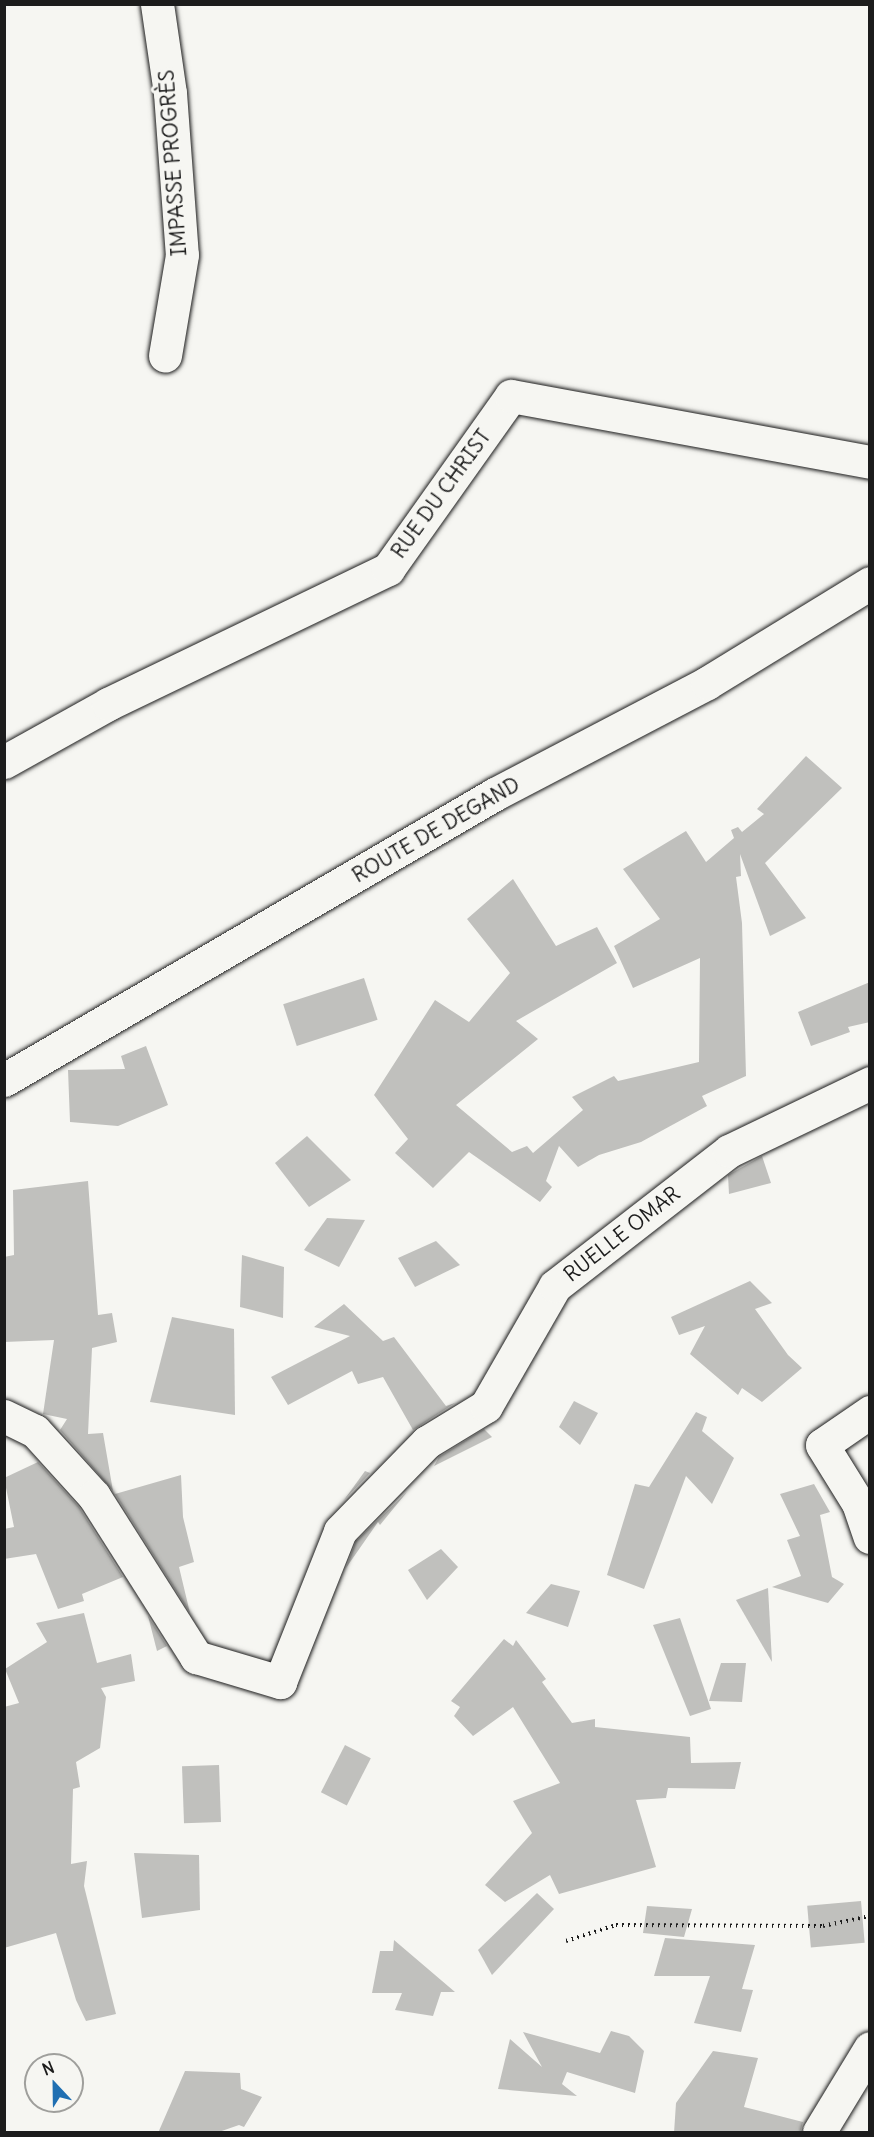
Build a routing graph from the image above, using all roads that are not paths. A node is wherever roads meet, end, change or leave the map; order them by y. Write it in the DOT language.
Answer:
graph roads {
  1 [pos="157,4"];
  2 [pos="165,357"];
  3 [pos="870,462"];
  4 [pos="870,583"];
  5 [pos="4,762"];
  6 [pos="4,1080"];
  7 [pos="870,1083"];
  8 [pos="870,1412"];
  9 [pos="4,1416"];
  10 [pos="870,1537"];
  11 [pos="870,2048"];
  12 [pos="819,2133"];
  1 -- 2 [label="street, IMPASSE PROGRÈS"];
  3 -- 5 [label="street, RUE DU CHRIST"];
  4 -- 6 [label="street, ROUTE DE DEGAND"];
  7 -- 9 [label="street, RUELLE OMAR"];
  8 -- 10 [label="street"];
  11 -- 12 [label="street"];
}
